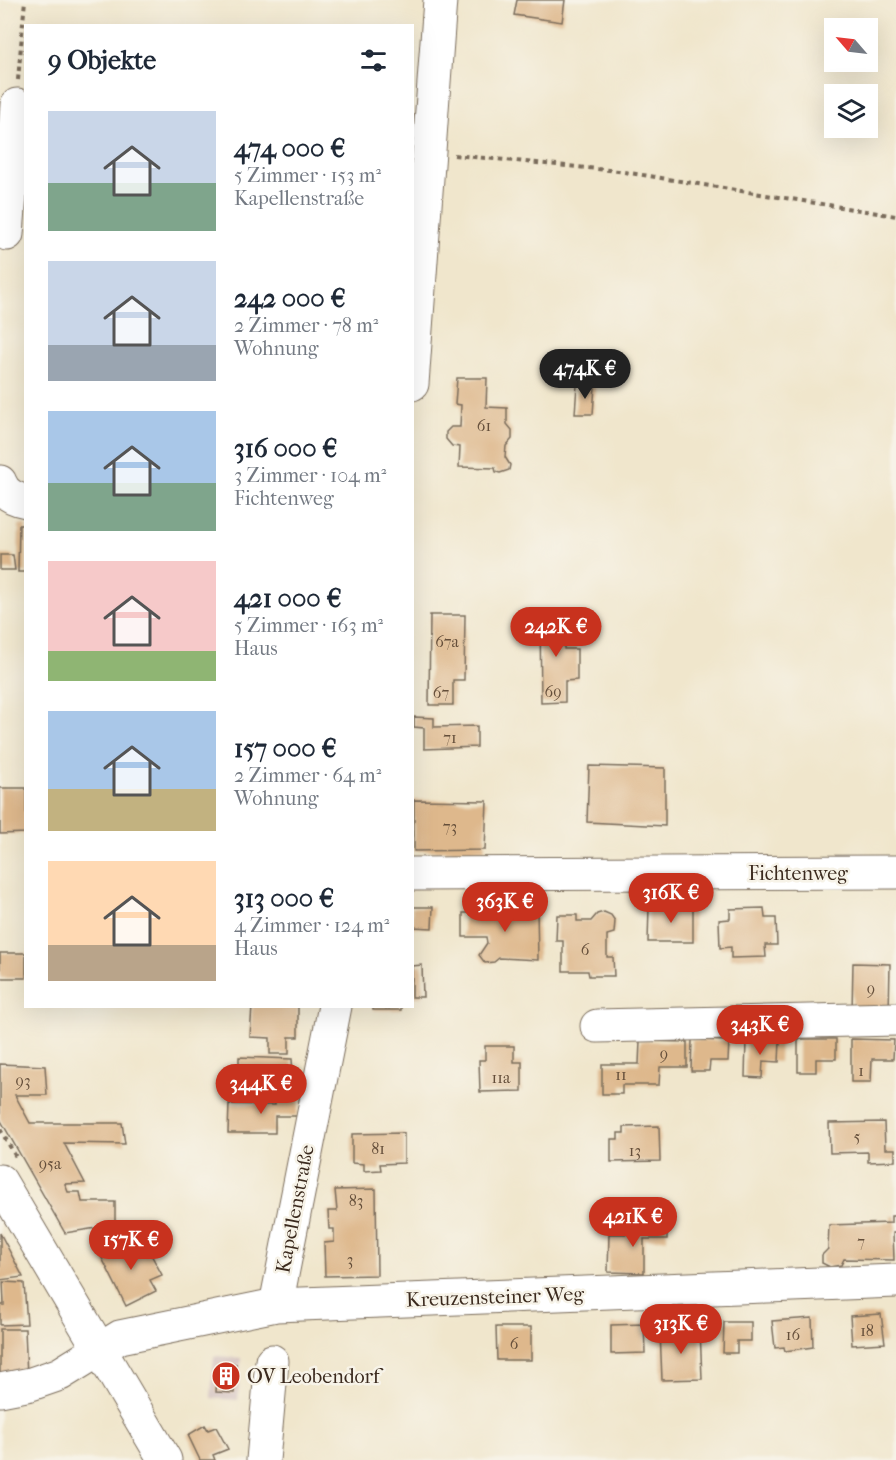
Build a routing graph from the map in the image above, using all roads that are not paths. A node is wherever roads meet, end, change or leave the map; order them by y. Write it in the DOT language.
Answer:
graph roads {
  1 [pos="440,0"];
  2 [pos="14,105"];
  3 [pos="423,109"];
  4 [pos="7,234"];
  5 [pos="414,357"];
  6 [pos="0,482"];
  7 [pos="24,500"];
  8 [pos="896,872"];
  9 [pos="414,874"];
  10 [pos="335,1008"];
  11 [pos="896,1019"];
  12 [pos="597,1026"];
  13 [pos="0,1180"];
  14 [pos="896,1281"];
  15 [pos="276,1305"];
  16 [pos="101,1349"];
  17 [pos="272,1361"];
  18 [pos="0,1390"];
  19 [pos="165,1460"];
  20 [pos="263,1460"];
  1 -- 3 [label="street"];
  2 -- 4 [label="street"];
  3 -- 5 [label="street"];
  6 -- 7 [label="street"];
  8 -- 9 [label="street, Fichtenweg"];
  10 -- 15 [label="street, Kapellenstraße"];
  11 -- 12 [label="street"];
  13 -- 16 [label="street"];
  14 -- 15 [label="street, Kreuzensteiner Weg"];
  15 -- 16 [label="street, Kreuzensteiner Weg"];
  16 -- 18 [label="street, Kreuzensteiner Weg"];
  16 -- 19 [label="street"];
  17 -- 20 [label="street"];
}
